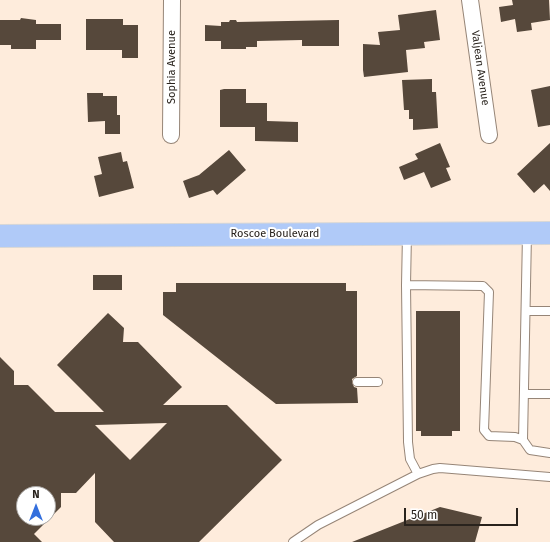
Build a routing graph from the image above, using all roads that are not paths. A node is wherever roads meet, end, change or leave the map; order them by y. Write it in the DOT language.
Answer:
graph roads {
  1 [pos="172,0"];
  2 [pos="470,0"];
  3 [pos="171,135"];
  4 [pos="489,135"];
  5 [pos="527,233"];
  6 [pos="550,233"];
  7 [pos="407,234"];
  8 [pos="0,236"];
  9 [pos="406,285"];
  10 [pos="526,311"];
  11 [pos="550,311"];
  12 [pos="357,382"];
  13 [pos="378,382"];
  14 [pos="524,394"];
  15 [pos="550,394"];
  16 [pos="523,440"];
  17 [pos="550,453"];
  18 [pos="418,474"];
  19 [pos="550,477"];
  20 [pos="293,542"];
  1 -- 3 [label="street, Sophia Avenue"];
  2 -- 4 [label="street, Valjean Avenue"];
  5 -- 6 [label="main road, Roscoe Boulevard"];
  5 -- 7 [label="main road, Roscoe Boulevard"];
  5 -- 10 [label="lane"];
  7 -- 8 [label="main road, Roscoe Boulevard"];
  7 -- 9 [label="lane"];
  9 -- 16 [label="lane"];
  9 -- 18 [label="lane"];
  10 -- 11 [label="lane"];
  10 -- 14 [label="lane"];
  12 -- 13 [label="lane"];
  14 -- 15 [label="lane"];
  14 -- 16 [label="lane"];
  16 -- 17 [label="lane"];
  18 -- 19 [label="lane"];
  18 -- 20 [label="lane"];
}
